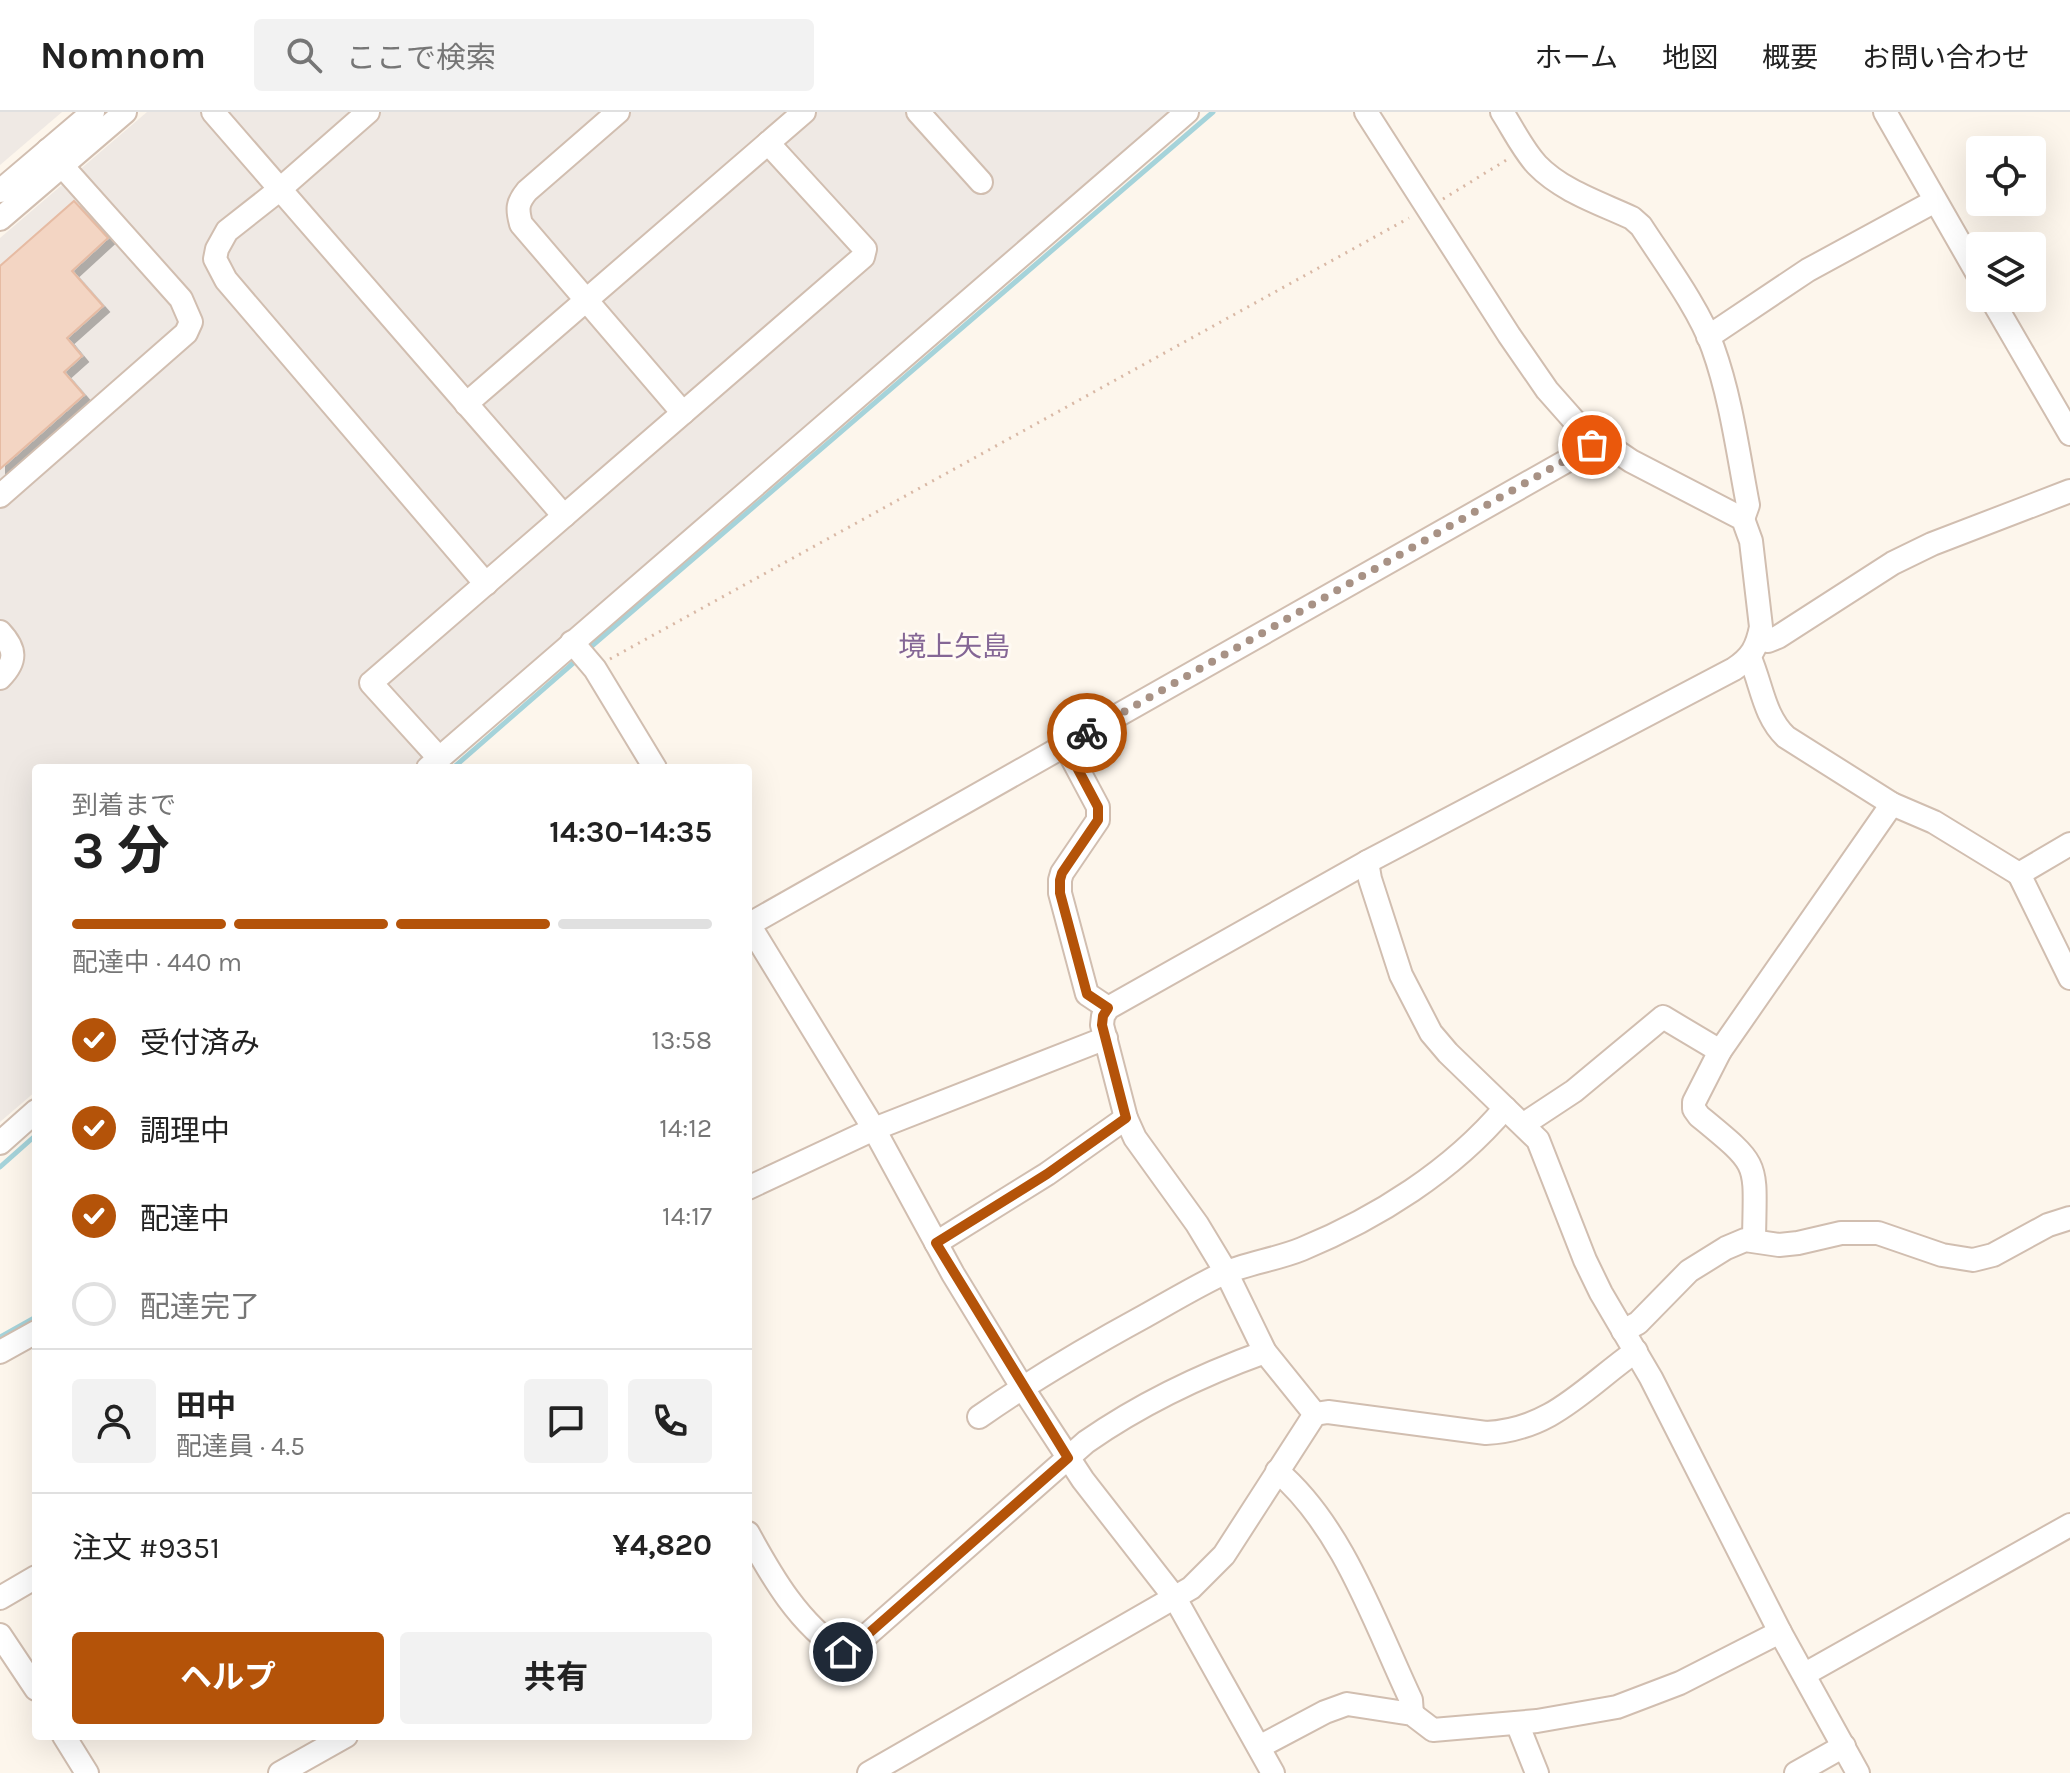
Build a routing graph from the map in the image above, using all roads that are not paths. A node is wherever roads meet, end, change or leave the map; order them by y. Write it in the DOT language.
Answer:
graph roads {
  1 [pos="93,112"];
  2 [pos="125,112"];
  3 [pos="213,112"];
  4 [pos="368,112"];
  5 [pos="618,112"];
  6 [pos="804,112"];
  7 [pos="918,112"];
  8 [pos="1187,112"];
  9 [pos="1366,112"];
  10 [pos="1885,112"];
  11 [pos="1507,114"];
  12 [pos="768,143"];
  13 [pos="56,158"];
  14 [pos="981,182"];
  15 [pos="279,190"];
  16 [pos="0,191"];
  17 [pos="1935,201"];
  18 [pos="0,219"];
  19 [pos="1966,254"];
  20 [pos="587,299"];
  21 [pos="1999,312"];
  22 [pos="1708,337"];
  23 [pos="466,404"];
  24 [pos="683,413"];
  25 [pos="2070,434"];
  26 [pos="1596,439"];
  27 [pos="2070,491"];
  28 [pos="0,496"];
  29 [pos="564,516"];
  30 [pos="1743,519"];
  31 [pos="486,584"];
  32 [pos="0,632"];
  33 [pos="572,642"];
  34 [pos="1754,649"];
  35 [pos="0,678"];
  36 [pos="1065,745"];
  37 [pos="434,763"];
  38 [pos="653,764"];
  39 [pos="1892,804"];
  40 [pos="2070,844"];
  41 [pos="1367,862"];
  42 [pos="2019,874"];
  43 [pos="752,922"];
  44 [pos="752,931"];
  45 [pos="2070,978"];
  46 [pos="1108,1008"];
  47 [pos="1106,1038"];
  48 [pos="1720,1051"];
  49 [pos="1505,1108"];
  50 [pos="32,1115"];
  51 [pos="1126,1118"];
  52 [pos="1524,1124"];
  53 [pos="874,1129"];
  54 [pos="0,1143"];
  55 [pos="752,1186"];
  56 [pos="2070,1218"];
  57 [pos="1754,1240"];
  58 [pos="936,1243"];
  59 [pos="1226,1272"];
  60 [pos="1623,1331"];
  61 [pos="32,1334"];
  62 [pos="1636,1351"];
  63 [pos="0,1352"];
  64 [pos="1265,1352"];
  65 [pos="1022,1387"];
  66 [pos="1315,1414"];
  67 [pos="979,1417"];
  68 [pos="1068,1458"];
  69 [pos="1277,1471"];
  70 [pos="2070,1525"];
  71 [pos="752,1540"];
  72 [pos="32,1579"];
  73 [pos="0,1598"];
  74 [pos="1175,1598"];
  75 [pos="1780,1632"];
  76 [pos="0,1635"];
  77 [pos="1805,1674"];
  78 [pos="32,1683"];
  79 [pos="1412,1714"];
  80 [pos="1517,1723"];
  81 [pos="66,1740"];
  82 [pos="339,1740"];
  83 [pos="1844,1746"];
  84 [pos="1259,1747"];
  85 [pos="87,1773"];
  86 [pos="280,1773"];
  87 [pos="869,1773"];
  88 [pos="1273,1773"];
  89 [pos="1537,1773"];
  90 [pos="1796,1773"];
  91 [pos="1858,1773"];
  1 -- 13 [label="street"];
  2 -- 13 [label="street"];
  3 -- 15 [label="street"];
  4 -- 15 [label="street"];
  5 -- 20 [label="street"];
  6 -- 12 [label="street"];
  7 -- 14 [label="street"];
  8 -- 33 [label="street"];
  9 -- 26 [label="street"];
  10 -- 17 [label="street"];
  11 -- 22 [label="street"];
  12 -- 20 [label="street"];
  12 -- 24 [label="street"];
  13 -- 16 [label="street"];
  13 -- 18 [label="street"];
  13 -- 28 [label="street"];
  15 -- 23 [label="street"];
  15 -- 31 [label="street"];
  17 -- 19 [label="street"];
  17 -- 22 [label="street"];
  20 -- 23 [label="street"];
  20 -- 24 [label="street"];
  21 -- 25 [label="street"];
  22 -- 30 [label="street"];
  23 -- 29 [label="street"];
  24 -- 29 [label="street"];
  26 -- 30 [label="street"];
  26 -- 36 [label="street"];
  27 -- 34 [label="street"];
  29 -- 31 [label="street"];
  30 -- 34 [label="street"];
  31 -- 37 [label="street"];
  32 -- 35 [label="street"];
  33 -- 37 [label="street"];
  33 -- 38 [label="street"];
  34 -- 39 [label="street"];
  34 -- 41 [label="street"];
  36 -- 43 [label="street"];
  36 -- 46 [label="street"];
  39 -- 42 [label="street"];
  39 -- 48 [label="street"];
  40 -- 42 [label="street"];
  41 -- 46 [label="street"];
  41 -- 49 [label="street"];
  42 -- 45 [label="street"];
  44 -- 53 [label="street"];
  46 -- 47 [label="street"];
  47 -- 51 [label="street"];
  47 -- 53 [label="street"];
  48 -- 52 [label="street"];
  48 -- 57 [label="street"];
  49 -- 52 [label="street"];
  49 -- 59 [label="street"];
  50 -- 54 [label="street"];
  51 -- 58 [label="street"];
  51 -- 59 [label="street"];
  52 -- 60 [label="street"];
  53 -- 55 [label="street"];
  53 -- 58 [label="street"];
  56 -- 57 [label="street"];
  57 -- 60 [label="street"];
  58 -- 65 [label="street"];
  59 -- 64 [label="street"];
  59 -- 65 [label="street"];
  60 -- 62 [label="street"];
  61 -- 63 [label="street"];
  62 -- 66 [label="street"];
  62 -- 75 [label="street"];
  64 -- 66 [label="street"];
  64 -- 68 [label="street"];
  65 -- 67 [label="street"];
  65 -- 68 [label="street"];
  66 -- 69 [label="street"];
  68 -- 71 [label="street"];
  68 -- 74 [label="street"];
  69 -- 74 [label="street"];
  69 -- 79 [label="street"];
  70 -- 77 [label="street"];
  72 -- 73 [label="street"];
  74 -- 84 [label="street"];
  74 -- 87 [label="street"];
  75 -- 77 [label="street"];
  75 -- 80 [label="street"];
  76 -- 78 [label="street"];
  77 -- 83 [label="street"];
  79 -- 80 [label="street"];
  79 -- 84 [label="street"];
  80 -- 89 [label="street"];
  81 -- 85 [label="street"];
  82 -- 86 [label="street"];
  83 -- 90 [label="street"];
  83 -- 91 [label="street"];
  84 -- 88 [label="street"];
}
